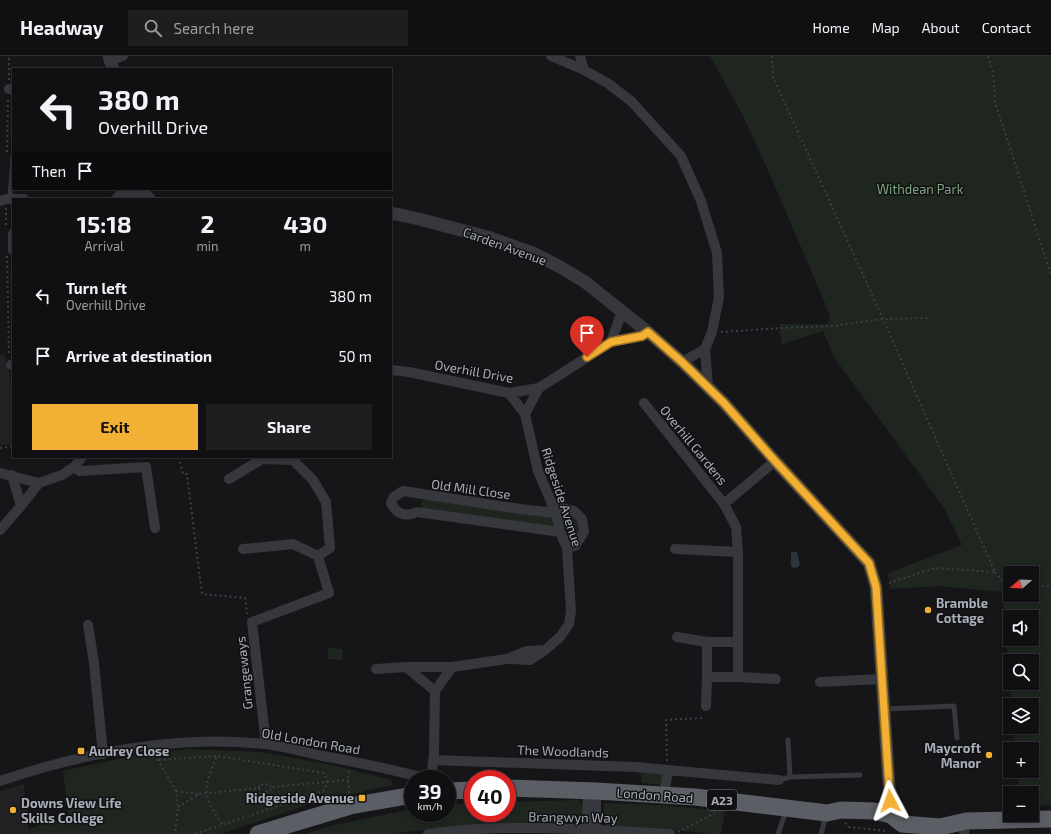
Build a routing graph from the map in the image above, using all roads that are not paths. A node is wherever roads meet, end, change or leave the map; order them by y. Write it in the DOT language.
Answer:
graph roads {
  1 [pos="123,56"];
  2 [pos="551,56"];
  3 [pos="580,56"];
  4 [pos="111,62"];
  5 [pos="584,70"];
  6 [pos="12,170"];
  7 [pos="129,193"];
  8 [pos="146,198"];
  9 [pos="10,199"];
  10 [pos="392,213"];
  11 [pos="10,232"];
  12 [pos="10,251"];
  13 [pos="623,312"];
  14 [pos="648,332"];
  15 [pos="611,342"];
  16 [pos="705,349"];
  17 [pos="682,362"];
  18 [pos="392,370"];
  19 [pos="708,387"];
  20 [pos="539,388"];
  21 [pos="509,392"];
  22 [pos="644,403"];
  23 [pos="525,414"];
  24 [pos="81,458"];
  25 [pos="775,461"];
  26 [pos="74,467"];
  27 [pos="0,473"];
  28 [pos="12,475"];
  29 [pos="229,479"];
  30 [pos="39,483"];
  31 [pos="418,494"];
  32 [pos="724,504"];
  33 [pos="21,506"];
  34 [pos="520,509"];
  35 [pos="554,509"];
  36 [pos="418,512"];
  37 [pos="518,526"];
  38 [pos="155,528"];
  39 [pos="0,530"];
  40 [pos="560,532"];
  41 [pos="567,548"];
  42 [pos="243,549"];
  43 [pos="675,549"];
  44 [pos="738,552"];
  45 [pos="318,556"];
  46 [pos="88,625"];
  47 [pos="677,637"];
  48 [pos="707,642"];
  49 [pos="738,642"];
  50 [pos="406,667"];
  51 [pos="452,667"];
  52 [pos="376,668"];
  53 [pos="707,677"];
  54 [pos="738,677"];
  55 [pos="776,679"];
  56 [pos="882,679"];
  57 [pos="820,682"];
  58 [pos="435,691"];
  59 [pos="706,706"];
  60 [pos="884,709"];
  61 [pos="957,738"];
  62 [pos="788,740"];
  63 [pos="266,744"];
  64 [pos="103,754"];
  65 [pos="433,760"];
  66 [pos="432,770"];
  67 [pos="668,770"];
  68 [pos="404,772"];
  69 [pos="860,775"];
  70 [pos="790,777"];
  71 [pos="779,780"];
  72 [pos="0,781"];
  73 [pos="516,788"];
  74 [pos="592,791"];
  75 [pos="664,795"];
  76 [pos="404,797"];
  77 [pos="787,809"];
  78 [pos="827,813"];
  79 [pos="891,815"];
  80 [pos="1051,819"];
  81 [pos="965,827"];
  82 [pos="951,830"];
  83 [pos="591,832"];
  84 [pos="258,834"];
  85 [pos="428,834"];
  86 [pos="670,834"];
  87 [pos="778,834"];
  88 [pos="821,834"];
  1 -- 4 [label="street"];
  2 -- 5 [label="street"];
  3 -- 5 [label="street"];
  5 -- 16 [label="street"];
  6 -- 9 [label="lane"];
  7 -- 8 [label="street"];
  10 -- 13 [label="street, Carden Avenue"];
  11 -- 12 [label="street"];
  13 -- 14 [label="street, Carden Avenue"];
  13 -- 15 [label="street"];
  14 -- 15 [label="street, Overhill Drive"];
  14 -- 17 [label="street, Carden Avenue"];
  15 -- 20 [label="street, Overhill Drive"];
  16 -- 17 [label="street"];
  16 -- 19 [label="street"];
  17 -- 19 [label="street, Carden Avenue"];
  18 -- 21 [label="street, Overhill Drive"];
  19 -- 25 [label="street, Carden Avenue"];
  20 -- 21 [label="street, Overhill Drive"];
  20 -- 23 [label="street"];
  21 -- 23 [label="street, Ridgeside Avenue"];
  22 -- 32 [label="street, Overhill Gardens"];
  23 -- 35 [label="street, Ridgeside Avenue"];
  24 -- 26 [label="street"];
  25 -- 32 [label="street, Overhill Gardens"];
  25 -- 56 [label="street, Carden Avenue"];
  26 -- 30 [label="street"];
  26 -- 38 [label="street"];
  27 -- 28 [label="street"];
  28 -- 30 [label="street"];
  28 -- 33 [label="street"];
  29 -- 45 [label="street"];
  30 -- 33 [label="street"];
  31 -- 34 [label="street, Old Mill Close"];
  31 -- 36 [label="street, Old Mill Close"];
  31 -- 36 [label="street, Old Mill Close"];
  32 -- 44 [label="street, Overhill Gardens"];
  33 -- 39 [label="street"];
  34 -- 35 [label="street, Old Mill Close"];
  34 -- 37 [label="street, Old Mill Close"];
  35 -- 40 [label="street, Ridgeside Avenue"];
  35 -- 41 [label="street, Old Mill Close"];
  36 -- 37 [label="street, Old Mill Close"];
  37 -- 40 [label="street, Old Mill Close"];
  40 -- 41 [label="street, Ridgeside Avenue"];
  41 -- 51 [label="street, Ridgeside Avenue"];
  42 -- 45 [label="street"];
  43 -- 44 [label="street"];
  44 -- 49 [label="street, Overhill Gardens"];
  45 -- 63 [label="street, Grangeways"];
  46 -- 64 [label="street"];
  47 -- 48 [label="street"];
  48 -- 49 [label="street"];
  48 -- 53 [label="street"];
  49 -- 54 [label="street, Overhill Gardens"];
  50 -- 51 [label="street, Ridgeside Avenue"];
  50 -- 52 [label="street, Ridgeside Avenue"];
  50 -- 58 [label="street"];
  51 -- 58 [label="street"];
  53 -- 54 [label="street"];
  53 -- 59 [label="street"];
  54 -- 55 [label="street"];
  56 -- 57 [label="street"];
  56 -- 60 [label="street, Carden Avenue"];
  58 -- 65 [label="street"];
  60 -- 61 [label="lane"];
  60 -- 79 [label="street, Carden Avenue"];
  62 -- 70 [label="lane"];
  63 -- 64 [label="street, Old London Road"];
  63 -- 68 [label="street, Old London Road"];
  64 -- 72 [label="street, Old London Road"];
  65 -- 66 [label="street"];
  65 -- 67 [label="street, The Woodlands"];
  67 -- 71 [label="street, The Woodlands"];
  67 -- 75 [label="street"];
  69 -- 70 [label="lane"];
  70 -- 71 [label="lane"];
  73 -- 74 [label="highway, London Road / A23"];
  74 -- 75 [label="highway, London Road / A23"];
  74 -- 83 [label="street"];
  75 -- 77 [label="highway, London Road / A23"];
  76 -- 84 [label="highway"];
  77 -- 78 [label="highway, London Road / A23"];
  77 -- 87 [label="lane"];
  78 -- 79 [label="highway, London Road / A23"];
  78 -- 88 [label="lane"];
  79 -- 81 [label="highway, London Road / A23"];
  79 -- 82 [label="highway, London Road / A23"];
  80 -- 81 [label="highway, London Road / A23"];
  81 -- 82 [label="highway, London Road / A23"];
  83 -- 85 [label="street, Brangwyn Way"];
  83 -- 86 [label="street, Brangwyn Way"];
}
